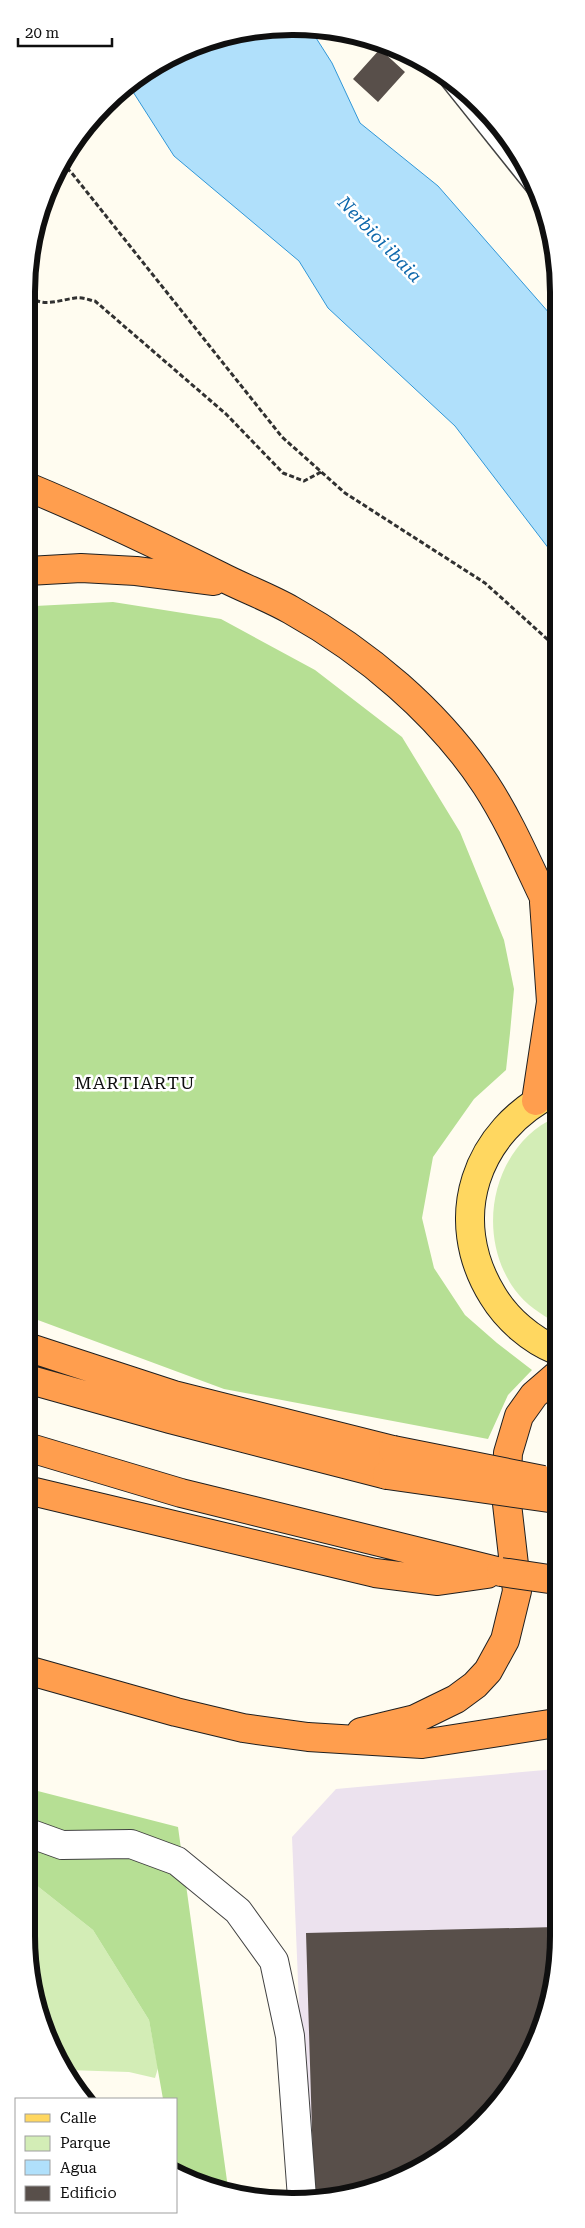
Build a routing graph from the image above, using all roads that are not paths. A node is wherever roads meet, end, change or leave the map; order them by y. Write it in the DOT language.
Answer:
graph roads {
  1 [pos="466,102"];
  2 [pos="517,166"];
  3 [pos="35,490"];
  4 [pos="35,571"];
  5 [pos="235,584"];
  6 [pos="544,898"];
  7 [pos="550,910"];
  8 [pos="546,1096"];
  9 [pos="550,1347"];
  10 [pos="35,1350"];
  11 [pos="35,1381"];
  12 [pos="550,1381"];
  13 [pos="35,1449"];
  14 [pos="390,1462"];
  15 [pos="550,1482"];
  16 [pos="35,1492"];
  17 [pos="550,1498"];
  18 [pos="501,1572"];
  19 [pos="550,1579"];
  20 [pos="35,1672"];
  21 [pos="550,1724"];
  22 [pos="338,1738"];
  23 [pos="35,1835"];
  24 [pos="302,2192"];
  1 -- 2 [label="lane"];
  3 -- 5 [label="highway"];
  4 -- 5 [label="highway"];
  5 -- 6 [label="highway"];
  6 -- 7 [label="highway"];
  6 -- 8 [label="highway"];
  8 -- 9 [label="main road"];
  10 -- 14 [label="highway"];
  11 -- 14 [label="highway"];
  12 -- 22 [label="highway"];
  13 -- 18 [label="highway"];
  14 -- 15 [label="highway, bridge"];
  14 -- 17 [label="highway, bridge"];
  16 -- 18 [label="highway"];
  18 -- 19 [label="highway, bridge"];
  20 -- 22 [label="highway"];
  21 -- 22 [label="highway"];
  23 -- 24 [label="street"];
}
